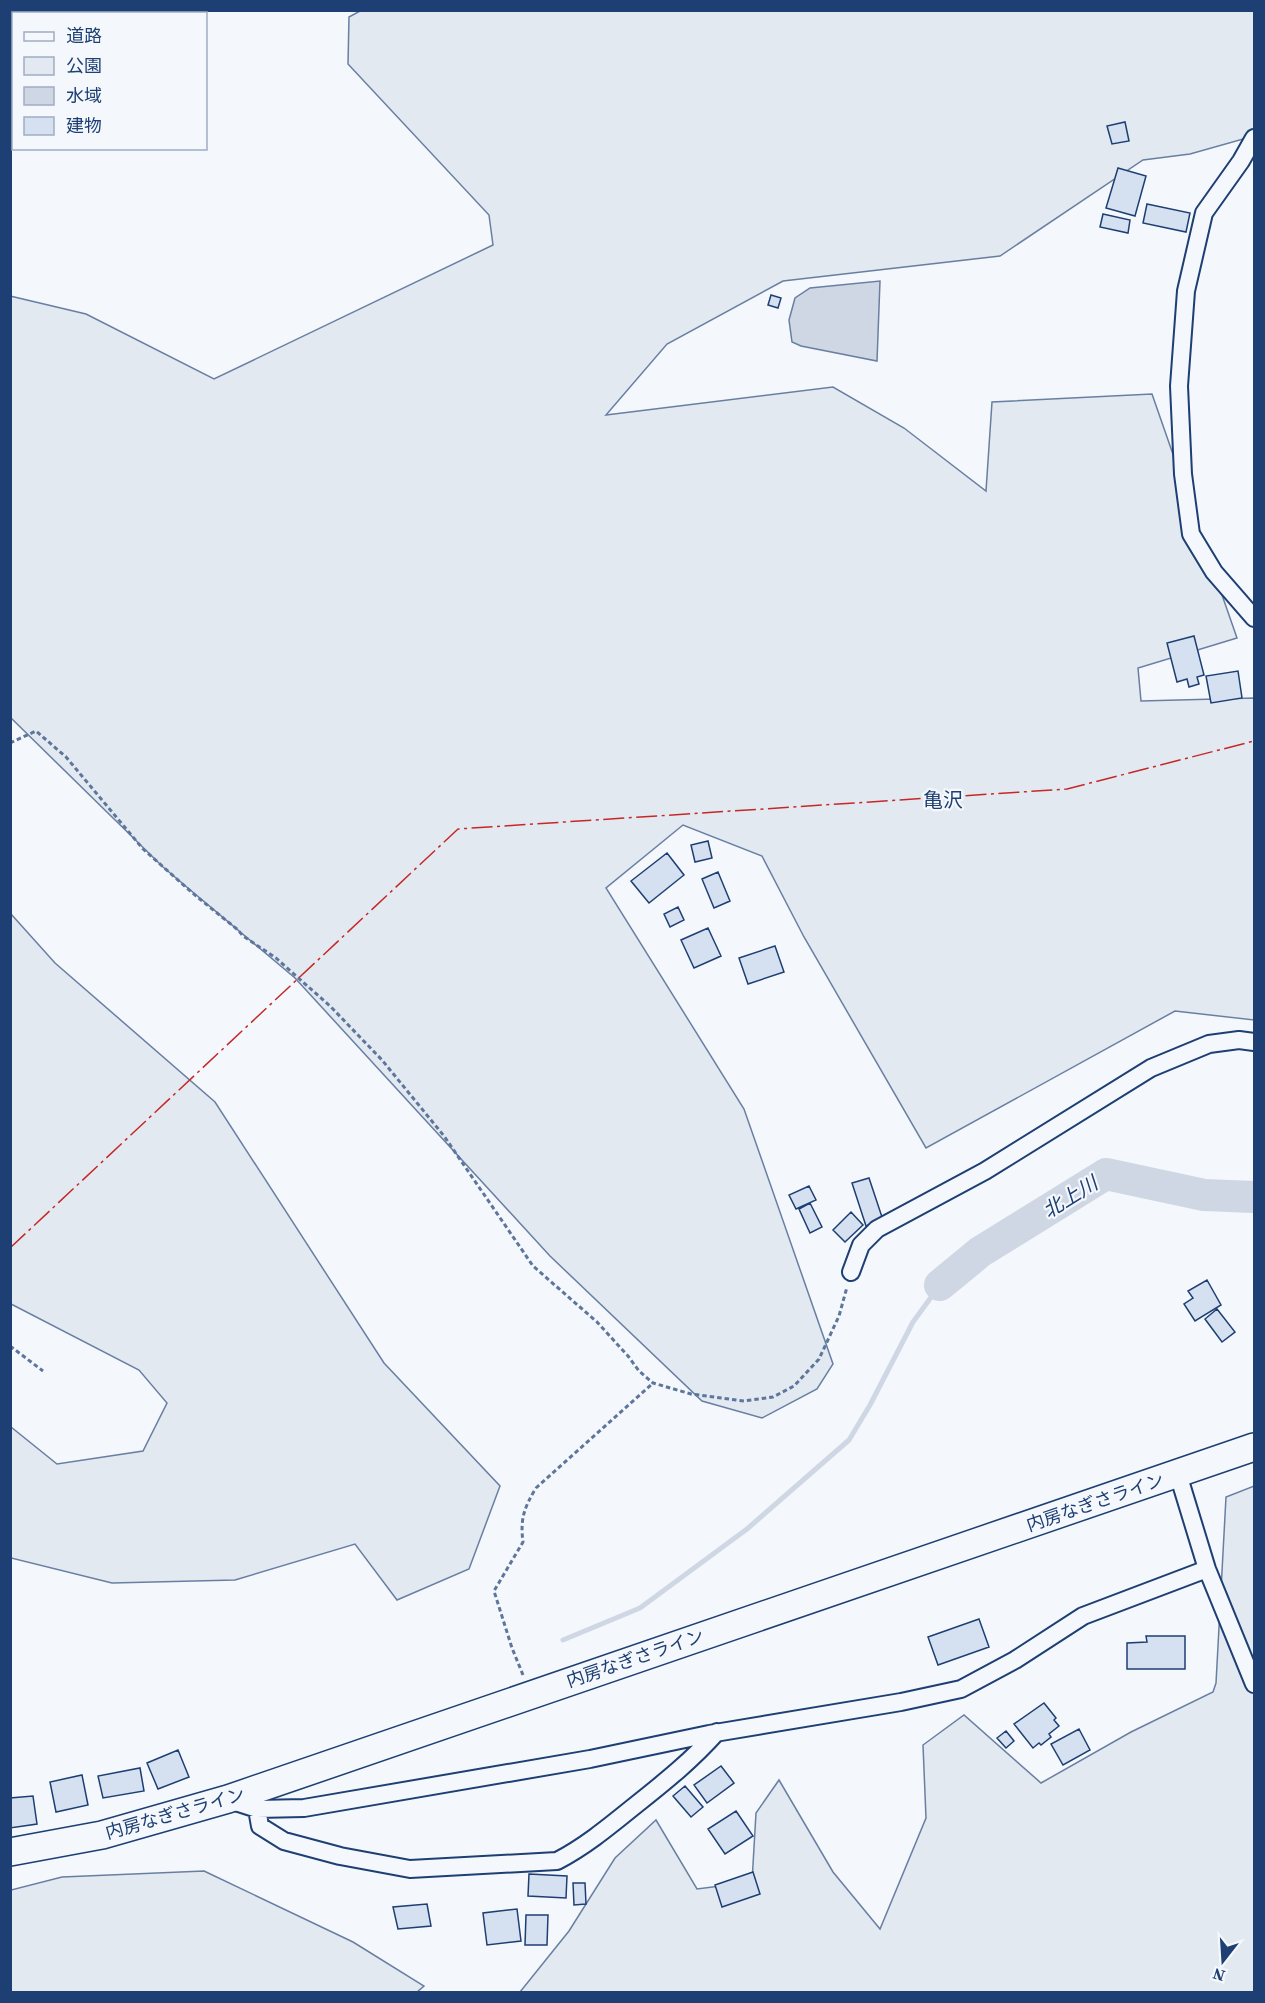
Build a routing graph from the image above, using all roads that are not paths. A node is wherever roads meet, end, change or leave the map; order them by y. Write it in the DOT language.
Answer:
graph roads {
  1 [pos="1254,138"];
  2 [pos="1254,618"];
  3 [pos="1254,1041"];
  4 [pos="851,1272"];
  5 [pos="1254,1447"];
  6 [pos="1178,1474"];
  7 [pos="1207,1569"];
  8 [pos="1254,1684"];
  9 [pos="717,1732"];
  10 [pos="228,1799"];
  11 [pos="257,1809"];
  12 [pos="10,1852"];
  1 -- 2 [label="street"];
  3 -- 4 [label="street"];
  5 -- 6 [label="highway, 内房なぎさライン"];
  6 -- 7 [label="street"];
  6 -- 10 [label="highway, 内房なぎさライン"];
  7 -- 8 [label="street"];
  7 -- 9 [label="street"];
  9 -- 11 [label="street"];
  9 -- 11 [label="street"];
  10 -- 11 [label="street"];
  10 -- 12 [label="highway, 内房なぎさライン"];
}
